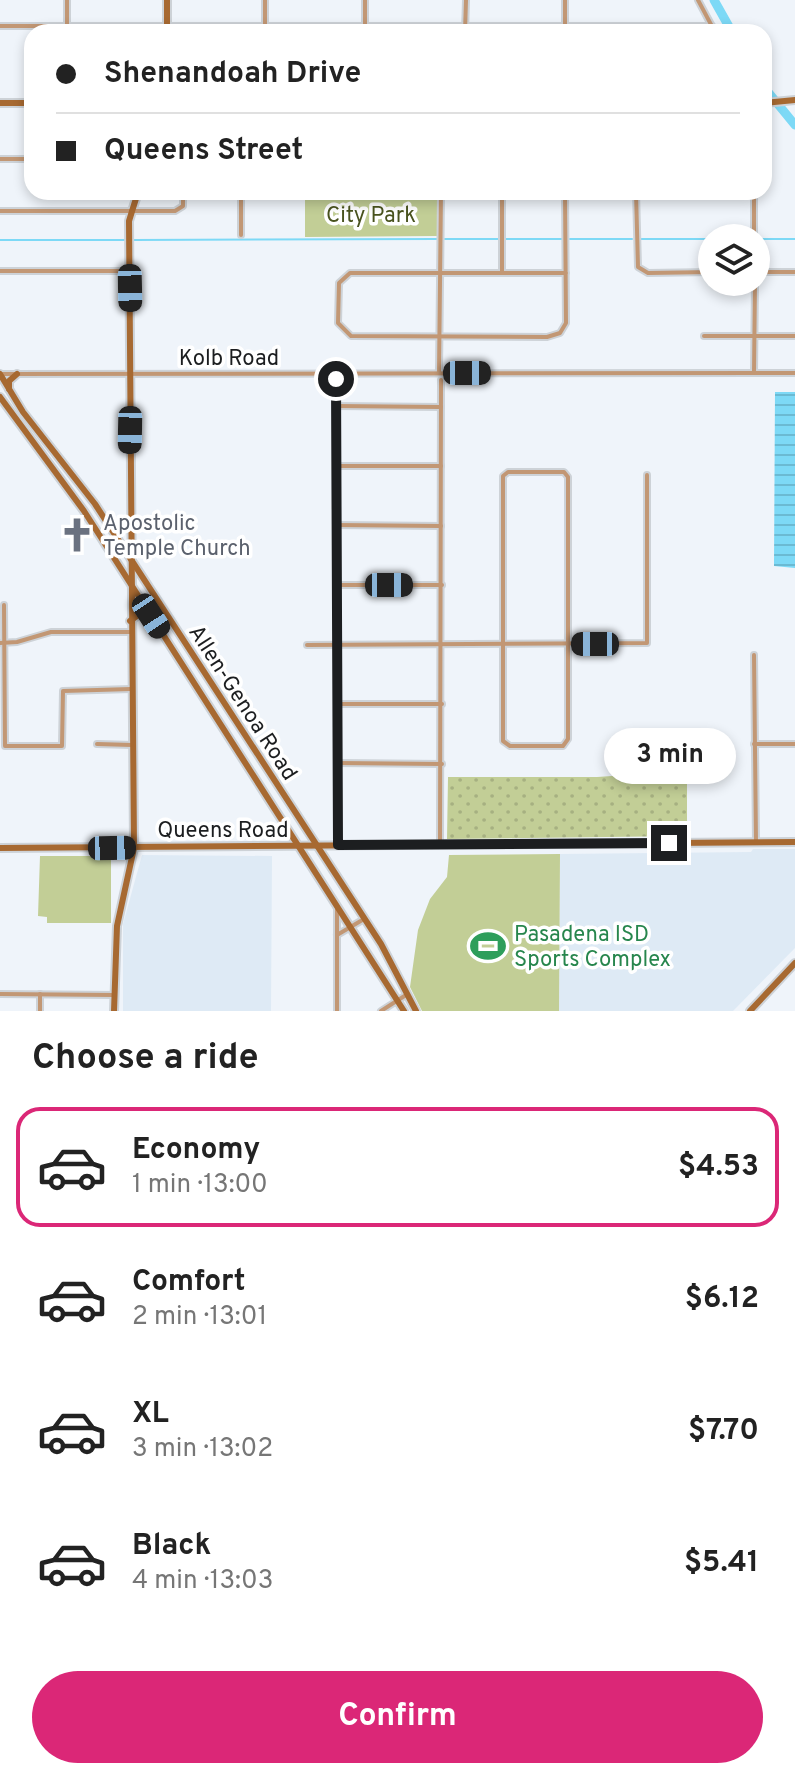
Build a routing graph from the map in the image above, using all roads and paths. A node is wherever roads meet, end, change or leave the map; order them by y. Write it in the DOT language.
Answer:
graph roads {
  1 [pos="67,0"];
  2 [pos="167,0"];
  3 [pos="265,0"];
  4 [pos="365,0"];
  5 [pos="466,0"];
  6 [pos="565,0"];
  7 [pos="698,0"];
  8 [pos="67,24"];
  9 [pos="167,24"];
  10 [pos="265,24"];
  11 [pos="365,24"];
  12 [pos="465,24"];
  13 [pos="565,24"];
  14 [pos="711,24"];
  15 [pos="0,26"];
  16 [pos="24,27"];
  17 [pos="0,103"];
  18 [pos="24,103"];
  19 [pos="0,159"];
  20 [pos="24,159"];
  21 [pos="135,200"];
  22 [pos="182,200"];
  23 [pos="241,200"];
  24 [pos="441,200"];
  25 [pos="502,200"];
  26 [pos="565,200"];
  27 [pos="636,200"];
  28 [pos="754,200"];
  29 [pos="0,211"];
  30 [pos="130,212"];
  31 [pos="754,224"];
  32 [pos="241,235"];
  33 [pos="0,271"];
  34 [pos="130,271"];
  35 [pos="440,272"];
  36 [pos="502,272"];
  37 [pos="698,272"];
  38 [pos="770,272"];
  39 [pos="795,272"];
  40 [pos="566,273"];
  41 [pos="755,296"];
  42 [pos="439,336"];
  43 [pos="704,336"];
  44 [pos="755,336"];
  45 [pos="795,336"];
  46 [pos="439,373"];
  47 [pos="754,373"];
  48 [pos="795,373"];
  49 [pos="17,374"];
  50 [pos="131,374"];
  51 [pos="1,376"];
  52 [pos="336,379"];
  53 [pos="441,380"];
  54 [pos="9,389"];
  55 [pos="0,397"];
  56 [pos="336,406"];
  57 [pos="441,407"];
  58 [pos="46,441"];
  59 [pos="37,449"];
  60 [pos="336,466"];
  61 [pos="441,466"];
  62 [pos="647,475"];
  63 [pos="95,504"];
  64 [pos="84,511"];
  65 [pos="336,525"];
  66 [pos="441,526"];
  67 [pos="130,528"];
  68 [pos="113,532"];
  69 [pos="105,544"];
  70 [pos="130,557"];
  71 [pos="337,585"];
  72 [pos="442,585"];
  73 [pos="131,586"];
  74 [pos="157,602"];
  75 [pos="4,605"];
  76 [pos="151,616"];
  77 [pos="130,621"];
  78 [pos="130,632"];
  79 [pos="2,643"];
  80 [pos="185,644"];
  81 [pos="443,644"];
  82 [pos="503,644"];
  83 [pos="569,644"];
  84 [pos="307,645"];
  85 [pos="337,645"];
  86 [pos="174,651"];
  87 [pos="754,655"];
  88 [pos="131,689"];
  89 [pos="337,704"];
  90 [pos="442,704"];
  91 [pos="97,744"];
  92 [pos="754,744"];
  93 [pos="795,744"];
  94 [pos="132,745"];
  95 [pos="254,752"];
  96 [pos="243,759"];
  97 [pos="337,763"];
  98 [pos="442,764"];
  99 [pos="756,842"];
  100 [pos="795,842"];
  101 [pos="440,844"];
  102 [pos="316,845"];
  103 [pos="338,845"];
  104 [pos="302,847"];
  105 [pos="0,848"];
  106 [pos="134,848"];
  107 [pos="337,901"];
  108 [pos="364,919"];
  109 [pos="352,926"];
  110 [pos="337,935"];
  111 [pos="795,963"];
  112 [pos="0,994"];
  113 [pos="40,994"];
  114 [pos="407,994"];
  115 [pos="114,995"];
  116 [pos="398,1001"];
  117 [pos="40,1011"];
  118 [pos="114,1011"];
  119 [pos="337,1011"];
  120 [pos="381,1011"];
  121 [pos="404,1011"];
  122 [pos="416,1011"];
  123 [pos="750,1011"];
  1 -- 8 [label="street"];
  2 -- 9 [label="main road"];
  3 -- 10 [label="street"];
  4 -- 11 [label="street"];
  5 -- 12 [label="street"];
  6 -- 13 [label="street"];
  7 -- 14 [label="street"];
  15 -- 16 [label="street"];
  17 -- 18 [label="main road"];
  19 -- 20 [label="street"];
  21 -- 30 [label="main road"];
  22 -- 30 [label="street"];
  23 -- 32 [label="street"];
  24 -- 35 [label="street"];
  25 -- 36 [label="street"];
  26 -- 40 [label="street"];
  27 -- 37 [label="street"];
  28 -- 31 [label="street"];
  29 -- 30 [label="street"];
  30 -- 34 [label="main road"];
  33 -- 34 [label="street"];
  34 -- 50 [label="main road"];
  35 -- 36 [label="street"];
  35 -- 42 [label="street"];
  35 -- 42 [label="street"];
  36 -- 40 [label="street"];
  38 -- 39 [label="street"];
  40 -- 42 [label="street"];
  41 -- 44 [label="street"];
  42 -- 46 [label="street"];
  43 -- 44 [label="street"];
  44 -- 45 [label="street"];
  44 -- 47 [label="street"];
  46 -- 47 [label="street, Kolb Road"];
  46 -- 50 [label="street, Kolb Road"];
  47 -- 48 [label="street, Kolb Road"];
  49 -- 50 [label="street, Kolb Road"];
  49 -- 51 [label="street, Kolb Road"];
  49 -- 54 [label="main road"];
  50 -- 67 [label="main road"];
  51 -- 54 [label="main road, Allen-Genoa Road"];
  52 -- 56 [label="street"];
  53 -- 57 [label="street"];
  54 -- 58 [label="main road, Allen-Genoa Road"];
  55 -- 59 [label="main road, Allen-Genoa Road"];
  56 -- 57 [label="street"];
  56 -- 60 [label="street"];
  57 -- 61 [label="street"];
  58 -- 59 [label="main road"];
  58 -- 63 [label="main road, Allen-Genoa Road"];
  59 -- 64 [label="main road, Allen-Genoa Road"];
  60 -- 61 [label="street"];
  60 -- 65 [label="street"];
  61 -- 66 [label="street"];
  62 -- 83 [label="street"];
  63 -- 64 [label="main road"];
  63 -- 68 [label="main road, Allen-Genoa Road"];
  64 -- 69 [label="main road, Allen-Genoa Road"];
  65 -- 66 [label="street"];
  65 -- 71 [label="street"];
  66 -- 72 [label="street"];
  67 -- 68 [label="main road"];
  67 -- 70 [label="main road"];
  68 -- 70 [label="main road, Allen-Genoa Road"];
  69 -- 70 [label="main road"];
  69 -- 73 [label="main road, Allen-Genoa Road"];
  70 -- 73 [label="main road"];
  70 -- 74 [label="main road, Allen-Genoa Road"];
  71 -- 72 [label="street"];
  71 -- 85 [label="street"];
  72 -- 81 [label="street"];
  73 -- 74 [label="main road"];
  73 -- 76 [label="main road, Allen-Genoa Road"];
  73 -- 77 [label="main road"];
  74 -- 80 [label="main road, Allen-Genoa Road"];
  75 -- 79 [label="street"];
  76 -- 77 [label="main road"];
  76 -- 86 [label="main road, Allen-Genoa Road"];
  77 -- 78 [label="main road"];
  78 -- 79 [label="street"];
  78 -- 88 [label="main road"];
  79 -- 88 [label="street"];
  80 -- 86 [label="main road"];
  80 -- 95 [label="main road, Allen-Genoa Road"];
  81 -- 82 [label="street"];
  81 -- 85 [label="street"];
  81 -- 90 [label="street"];
  82 -- 83 [label="street"];
  82 -- 83 [label="street"];
  82 -- 83 [label="street"];
  84 -- 85 [label="street"];
  85 -- 89 [label="street"];
  86 -- 96 [label="main road, Allen-Genoa Road"];
  87 -- 92 [label="street"];
  88 -- 94 [label="main road"];
  89 -- 90 [label="street"];
  89 -- 97 [label="street"];
  90 -- 98 [label="street"];
  91 -- 94 [label="street"];
  92 -- 93 [label="street"];
  92 -- 99 [label="street"];
  94 -- 106 [label="main road"];
  95 -- 96 [label="main road"];
  95 -- 102 [label="main road, Allen-Genoa Road"];
  96 -- 104 [label="main road, Allen-Genoa Road"];
  97 -- 98 [label="street"];
  97 -- 103 [label="street"];
  98 -- 101 [label="street"];
  99 -- 100 [label="main road, Queens Road"];
  99 -- 101 [label="main road, Queens Road"];
  101 -- 103 [label="main road, Queens Road"];
  102 -- 103 [label="main road, Queens Road"];
  102 -- 104 [label="main road, Queens Road"];
  102 -- 108 [label="main road, Allen-Genoa Road"];
  104 -- 106 [label="main road, Queens Road"];
  104 -- 107 [label="main road, Allen-Genoa Road"];
  105 -- 106 [label="main road, Queens Road"];
  106 -- 115 [label="main road"];
  107 -- 109 [label="main road, Allen-Genoa Road"];
  107 -- 110 [label="street"];
  108 -- 109 [label="street"];
  108 -- 114 [label="main road, Allen-Genoa Road"];
  109 -- 110 [label="street"];
  109 -- 116 [label="main road, Allen-Genoa Road"];
  110 -- 119 [label="street"];
  111 -- 123 [label="main road"];
  112 -- 113 [label="street"];
  113 -- 115 [label="street"];
  113 -- 117 [label="street"];
  114 -- 116 [label="street"];
  114 -- 122 [label="main road, Allen-Genoa Road"];
  115 -- 118 [label="main road"];
  116 -- 120 [label="street"];
  116 -- 121 [label="main road, Allen-Genoa Road"];
}
